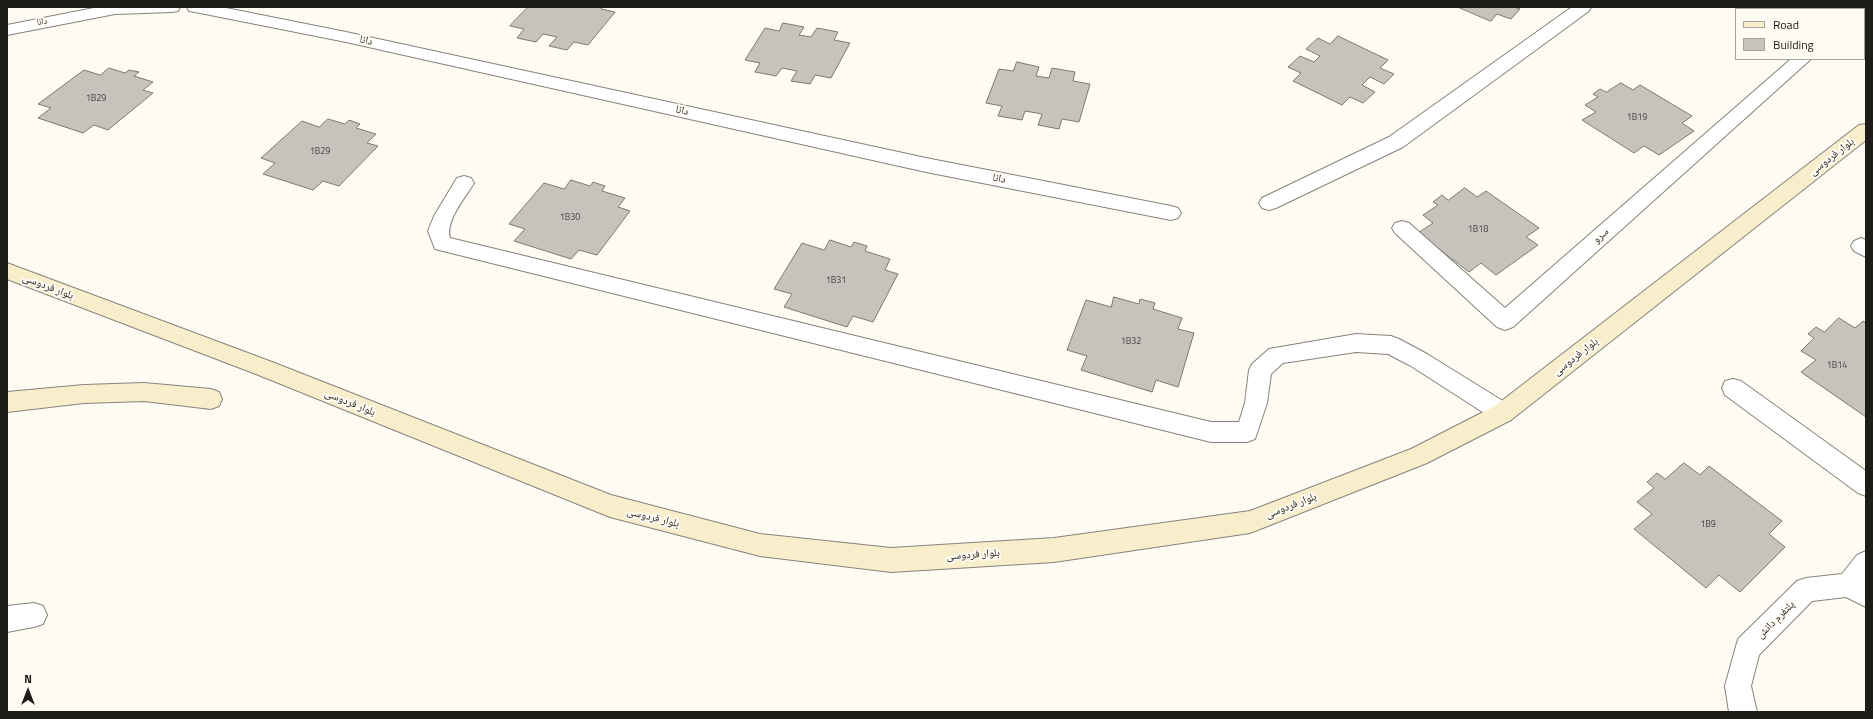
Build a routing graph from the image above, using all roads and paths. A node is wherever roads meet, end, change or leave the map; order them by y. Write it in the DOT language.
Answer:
graph roads {
  1 [pos="172,7"];
  2 [pos="195,7"];
  3 [pos="1583,7"];
  4 [pos="7,30"];
  5 [pos="1801,60"];
  6 [pos="1866,130"];
  7 [pos="464,184"];
  8 [pos="1269,203"];
  9 [pos="1171,213"];
  10 [pos="1402,228"];
  11 [pos="7,271"];
  12 [pos="1732,388"];
  13 [pos="211,399"];
  14 [pos="7,402"];
  15 [pos="1503,414"];
  16 [pos="1866,485"];
  17 [pos="1866,563"];
  18 [pos="1857,590"];
  19 [pos="34,615"];
  20 [pos="7,619"];
  21 [pos="1743,712"];
  1 -- 4 [label="street, دانا"];
  2 -- 9 [label="street, دانا"];
  3 -- 8 [label="street"];
  5 -- 10 [label="street, سرو"];
  6 -- 15 [label="main road, بلوار فردوسی"];
  7 -- 15 [label="street"];
  11 -- 15 [label="main road, بلوار فردوسی"];
  12 -- 16 [label="street"];
  13 -- 14 [label="main road"];
  17 -- 18 [label="street"];
  18 -- 21 [label="street, پلتفرم دانش"];
  19 -- 20 [label="street"];
}
